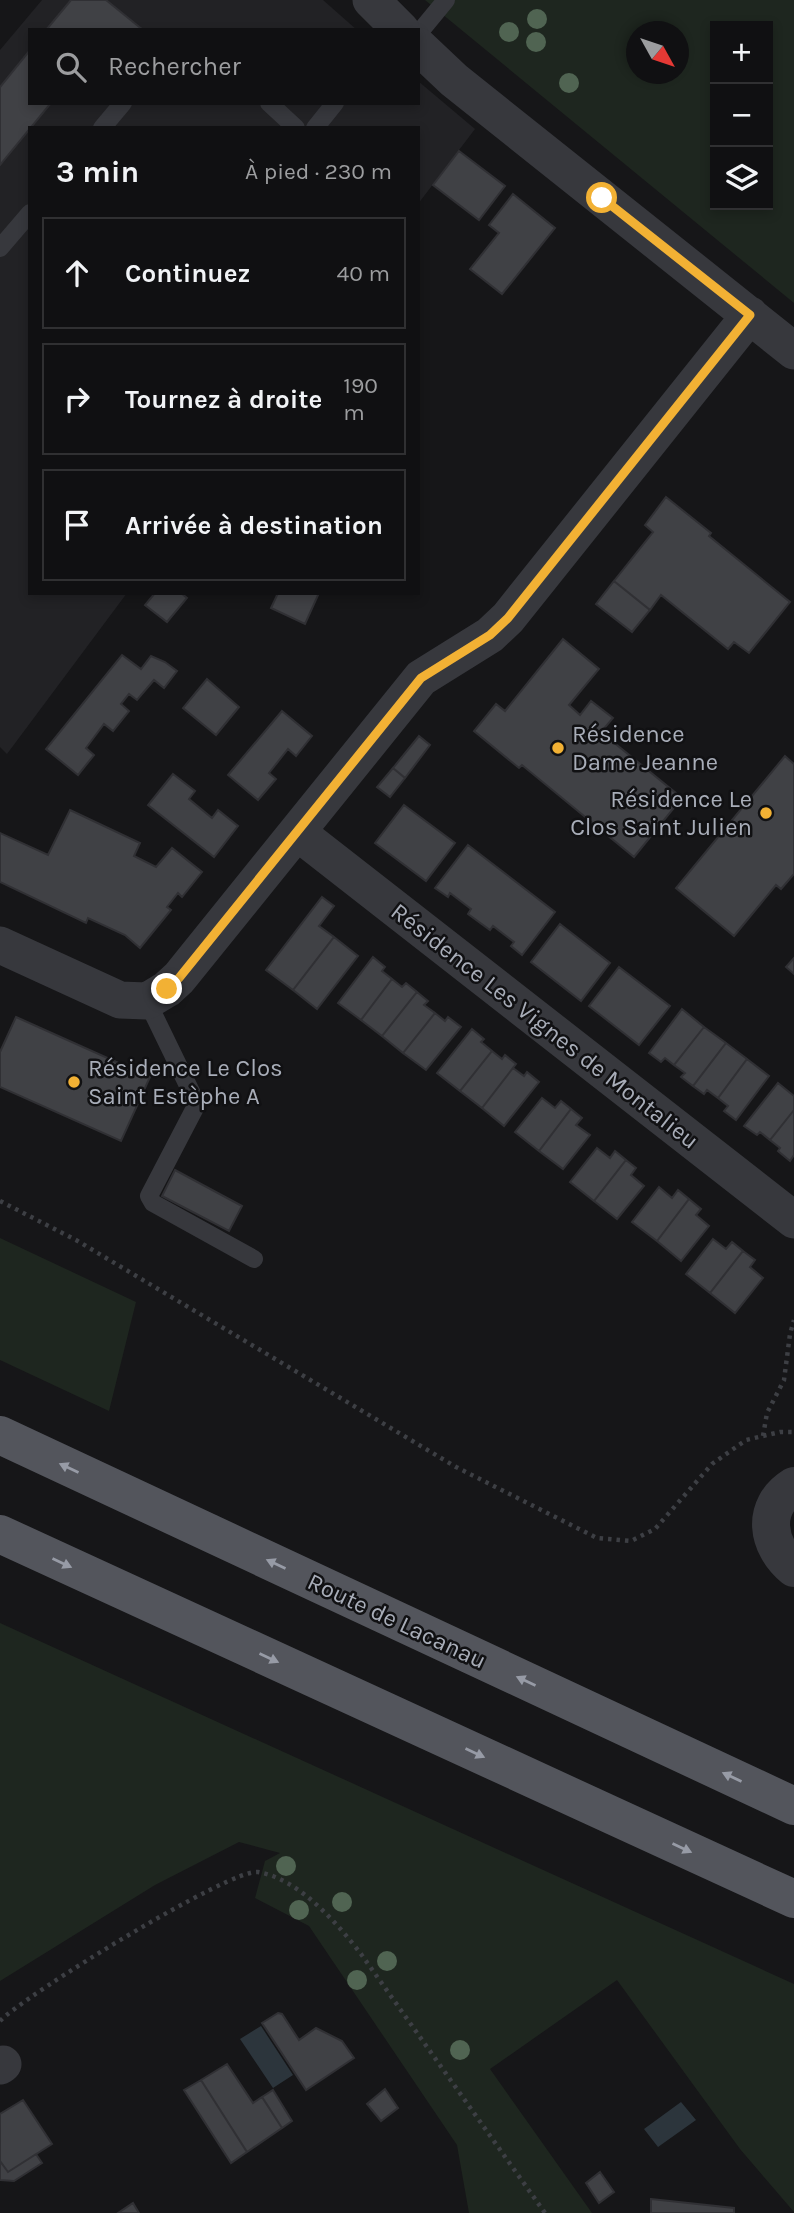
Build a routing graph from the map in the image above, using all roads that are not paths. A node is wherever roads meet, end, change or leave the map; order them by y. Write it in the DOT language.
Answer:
graph roads {
  1 [pos="371,0"];
  2 [pos="446,0"];
  3 [pos="401,28"];
  4 [pos="412,28"];
  5 [pos="420,47"];
  6 [pos="121,105"];
  7 [pos="271,105"];
  8 [pos="333,105"];
  9 [pos="104,126"];
  10 [pos="294,126"];
  11 [pos="317,126"];
  12 [pos="28,215"];
  13 [pos="0,248"];
  14 [pos="750,315"];
  15 [pos="794,351"];
  16 [pos="297,832"];
  17 [pos="0,945"];
  18 [pos="147,1001"];
  19 [pos="794,1220"];
  20 [pos="254,1259"];
  21 [pos="0,1435"];
  22 [pos="794,1486"];
  23 [pos="0,1534"];
  24 [pos="794,1568"];
  25 [pos="794,1806"];
  26 [pos="794,1899"];
  1 -- 3 [label="street"];
  2 -- 4 [label="lane"];
  5 -- 14 [label="street"];
  6 -- 9 [label="lane"];
  7 -- 10 [label="lane"];
  8 -- 11 [label="lane"];
  12 -- 13 [label="lane"];
  14 -- 15 [label="street"];
  14 -- 16 [label="street"];
  16 -- 18 [label="street"];
  16 -- 19 [label="street, Résidence Les Vignes de Montalieu"];
  17 -- 18 [label="street"];
  18 -- 20 [label="lane"];
  25 -- 21 [label="main road, Route de Lacanau, one-way"];
  22 -- 24 [label="street"];
  23 -- 26 [label="main road, one-way"];
}
